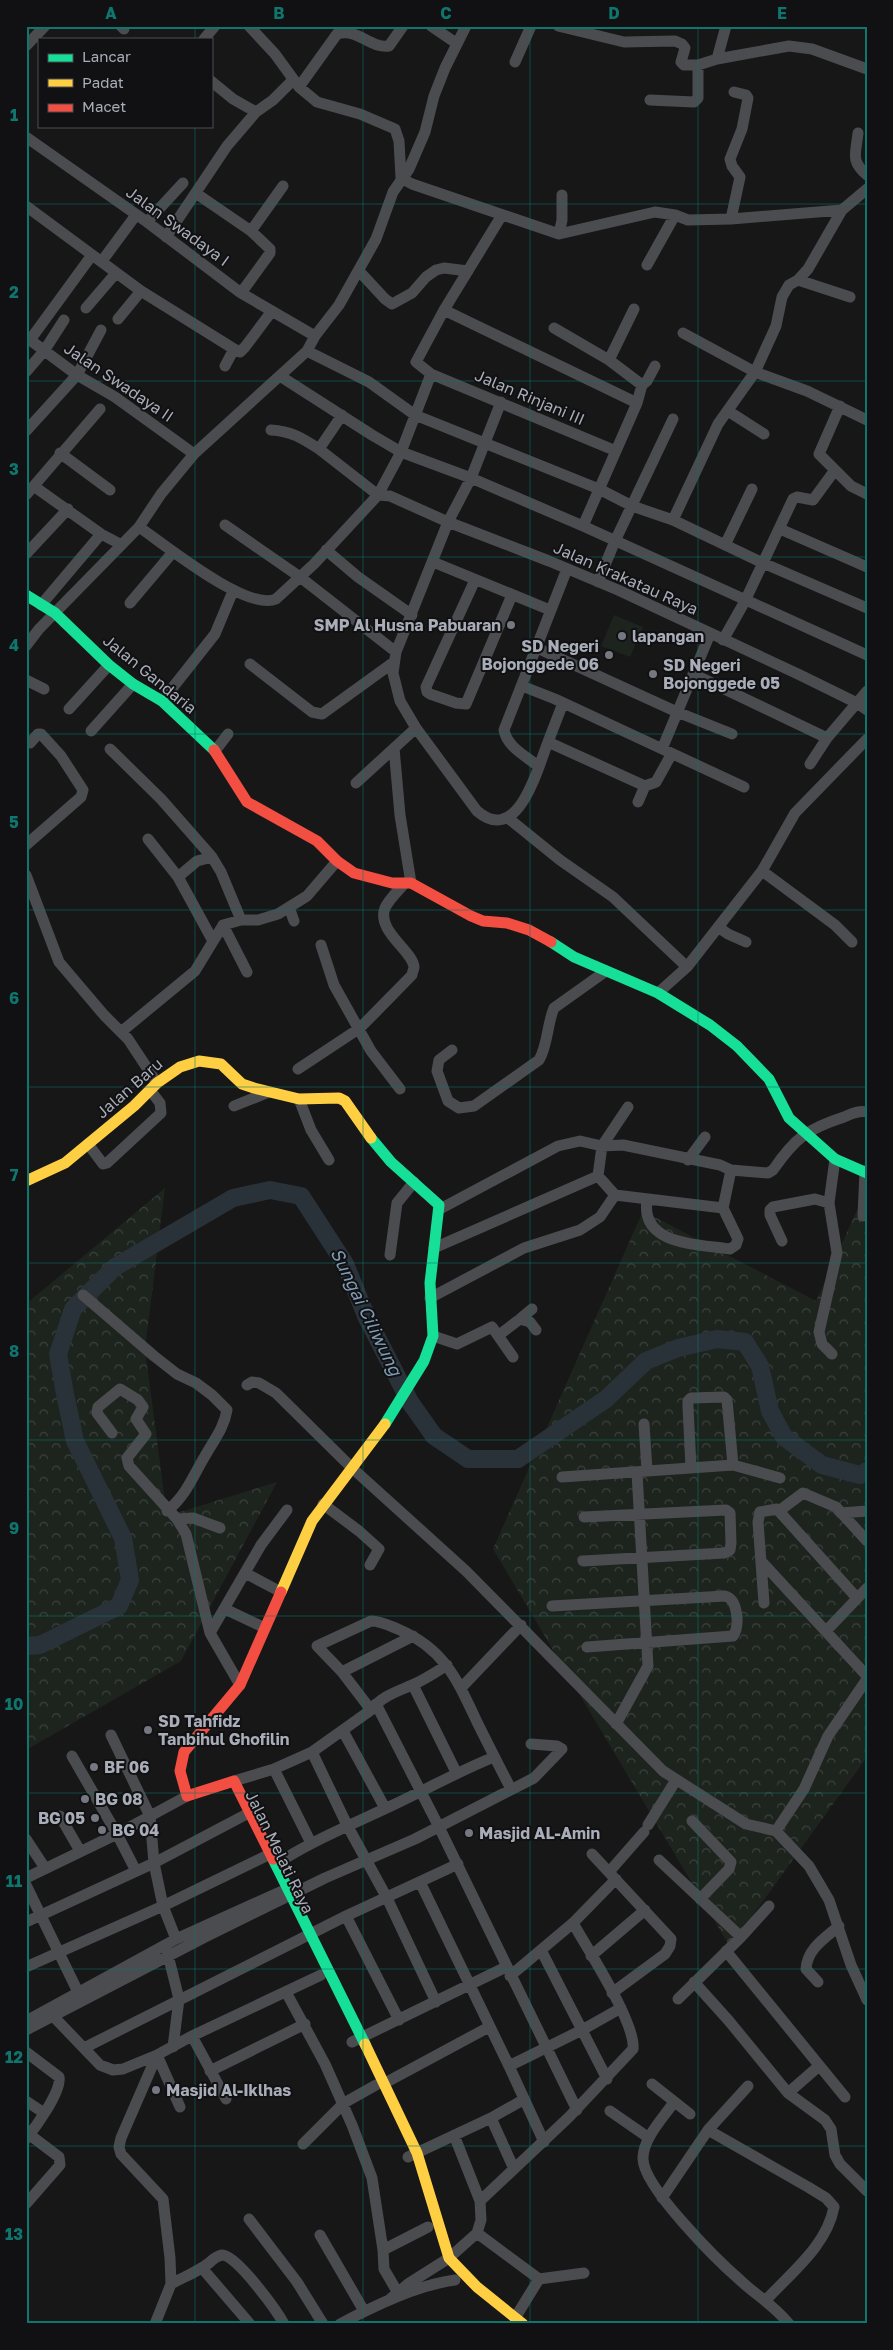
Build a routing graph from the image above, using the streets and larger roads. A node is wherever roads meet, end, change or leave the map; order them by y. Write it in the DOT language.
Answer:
graph roads {
  1 [pos="45,26"];
  2 [pos="215,26"];
  3 [pos="249,26"];
  4 [pos="404,26"];
  5 [pos="431,26"];
  6 [pos="466,26"];
  7 [pos="531,26"];
  8 [pos="558,26"];
  9 [pos="726,26"];
  10 [pos="205,38"];
  11 [pos="456,43"];
  12 [pos="26,46"];
  13 [pos="717,59"];
  14 [pos="515,62"];
  15 [pos="698,65"];
  16 [pos="867,69"];
  17 [pos="212,82"];
  18 [pos="296,84"];
  19 [pos="734,92"];
  20 [pos="650,100"];
  21 [pos="256,112"];
  22 [pos="858,133"];
  23 [pos="26,137"];
  24 [pos="867,176"];
  25 [pos="401,178"];
  26 [pos="183,183"];
  27 [pos="283,186"];
  28 [pos="867,190"];
  29 [pos="197,194"];
  30 [pos="562,194"];
  31 [pos="26,206"];
  32 [pos="842,210"];
  33 [pos="502,214"];
  34 [pos="136,215"];
  35 [pos="675,215"];
  36 [pos="731,219"];
  37 [pos="147,222"];
  38 [pos="251,231"];
  39 [pos="559,234"];
  40 [pos="166,237"];
  41 [pos="97,258"];
  42 [pos="647,265"];
  43 [pos="359,271"];
  44 [pos="468,271"];
  45 [pos="116,273"];
  46 [pos="798,280"];
  47 [pos="141,291"];
  48 [pos="241,293"];
  49 [pos="850,297"];
  50 [pos="86,308"];
  51 [pos="634,309"];
  52 [pos="444,310"];
  53 [pos="272,311"];
  54 [pos="118,318"];
  55 [pos="64,320"];
  56 [pos="554,328"];
  57 [pos="101,330"];
  58 [pos="683,333"];
  59 [pos="314,336"];
  60 [pos="28,338"];
  61 [pos="234,349"];
  62 [pos="44,351"];
  63 [pos="307,351"];
  64 [pos="609,360"];
  65 [pos="225,366"];
  66 [pos="655,366"];
  67 [pos="26,372"];
  68 [pos="755,372"];
  69 [pos="431,374"];
  70 [pos="78,375"];
  71 [pos="280,376"];
  72 [pos="642,385"];
  73 [pos="500,402"];
  74 [pos="637,403"];
  75 [pos="840,406"];
  76 [pos="100,409"];
  77 [pos="728,411"];
  78 [pos="342,415"];
  79 [pos="415,415"];
  80 [pos="673,419"];
  81 [pos="867,420"];
  82 [pos="271,430"];
  83 [pos="26,431"];
  84 [pos="764,434"];
  85 [pos="483,443"];
  86 [pos="318,449"];
  87 [pos="616,451"];
  88 [pos="401,452"];
  89 [pos="60,454"];
  90 [pos="194,454"];
  91 [pos="835,470"];
  92 [pos="471,478"];
  93 [pos="599,489"];
  94 [pos="110,490"];
  95 [pos="752,490"];
  96 [pos="30,491"];
  97 [pos="867,494"];
  98 [pos="378,495"];
  99 [pos="632,506"];
  100 [pos="68,509"];
  101 [pos="672,520"];
  102 [pos="448,522"];
  103 [pos="225,525"];
  104 [pos="583,526"];
  105 [pos="138,527"];
  106 [pos="780,529"];
  107 [pos="102,534"];
  108 [pos="615,541"];
  109 [pos="120,544"];
  110 [pos="726,544"];
  111 [pos="326,550"];
  112 [pos="173,552"];
  113 [pos="26,554"];
  114 [pos="433,562"];
  115 [pos="763,563"];
  116 [pos="867,567"];
  117 [pos="567,569"];
  118 [pos="300,577"];
  119 [pos="475,580"];
  120 [pos="598,582"];
  121 [pos="233,591"];
  122 [pos="26,595"];
  123 [pos="512,595"];
  124 [pos="746,601"];
  125 [pos="130,603"];
  126 [pos="41,605"];
  127 [pos="867,608"];
  128 [pos="550,610"];
  129 [pos="54,613"];
  130 [pos="412,615"];
  131 [pos="710,634"];
  132 [pos="722,640"];
  133 [pos="26,646"];
  134 [pos="535,647"];
  135 [pos="867,654"];
  136 [pos="395,657"];
  137 [pos="109,664"];
  138 [pos="250,664"];
  139 [pos="694,674"];
  140 [pos="26,680"];
  141 [pos="133,684"];
  142 [pos="522,686"];
  143 [pos="44,689"];
  144 [pos="867,691"];
  145 [pos="162,701"];
  146 [pos="563,703"];
  147 [pos="857,703"];
  148 [pos="69,709"];
  149 [pos="867,710"];
  150 [pos="677,712"];
  151 [pos="416,728"];
  152 [pos="90,731"];
  153 [pos="228,734"];
  154 [pos="732,734"];
  155 [pos="827,738"];
  156 [pos="867,739"];
  157 [pos="548,742"];
  158 [pos="26,743"];
  159 [pos="394,748"];
  160 [pos="110,749"];
  161 [pos="215,751"];
  162 [pos="667,752"];
  163 [pos="810,764"];
  164 [pos="538,766"];
  165 [pos="356,783"];
  166 [pos="645,786"];
  167 [pos="744,787"];
  168 [pos="638,802"];
  169 [pos="508,818"];
  170 [pos="148,839"];
  171 [pos="26,845"];
  172 [pos="212,857"];
  173 [pos="337,861"];
  174 [pos="762,871"];
  175 [pos="26,875"];
  176 [pos="178,877"];
  177 [pos="408,883"];
  178 [pos="289,907"];
  179 [pos="241,920"];
  180 [pos="294,921"];
  181 [pos="223,924"];
  182 [pos="718,926"];
  183 [pos="213,941"];
  184 [pos="746,942"];
  185 [pos="852,942"];
  186 [pos="321,944"];
  187 [pos="687,967"];
  188 [pos="606,971"];
  189 [pos="247,972"];
  190 [pos="658,992"];
  191 [pos="360,1028"];
  192 [pos="121,1032"];
  193 [pos="452,1050"];
  194 [pos="298,1069"];
  195 [pos="153,1087"];
  196 [pos="400,1089"];
  197 [pos="270,1091"];
  198 [pos="300,1102"];
  199 [pos="234,1106"];
  200 [pos="628,1107"];
  201 [pos="867,1112"];
  202 [pos="806,1134"];
  203 [pos="705,1137"];
  204 [pos="88,1144"];
  205 [pos="602,1146"];
  206 [pos="835,1159"];
  207 [pos="329,1160"];
  208 [pos="688,1160"];
  209 [pos="731,1170"];
  210 [pos="866,1172"];
  211 [pos="598,1176"];
  212 [pos="26,1181"];
  213 [pos="414,1182"];
  214 [pos="615,1195"];
  215 [pos="647,1200"];
  216 [pos="829,1203"];
  217 [pos="723,1208"];
  218 [pos="440,1210"];
  219 [pos="863,1216"];
  220 [pos="782,1240"];
  221 [pos="434,1248"];
  222 [pos="390,1255"];
  223 [pos="83,1294"];
  224 [pos="430,1298"];
  225 [pos="532,1309"];
  226 [pos="520,1319"];
  227 [pos="536,1330"];
  228 [pos="499,1335"];
  229 [pos="433,1336"];
  230 [pos="832,1354"];
  231 [pos="512,1357"];
  232 [pos="246,1385"];
  233 [pos="644,1424"];
  234 [pos="112,1433"];
  235 [pos="733,1465"];
  236 [pos="351,1466"];
  237 [pos="691,1467"];
  238 [pos="642,1471"];
  239 [pos="562,1477"];
  240 [pos="780,1478"];
  241 [pos="323,1504"];
  242 [pos="286,1510"];
  243 [pos="167,1511"];
  244 [pos="779,1511"];
  245 [pos="867,1511"];
  246 [pos="841,1513"];
  247 [pos="640,1515"];
  248 [pos="584,1517"];
  249 [pos="177,1519"];
  250 [pos="220,1528"];
  251 [pos="867,1541"];
  252 [pos="642,1558"];
  253 [pos="583,1561"];
  254 [pos="761,1561"];
  255 [pos="370,1565"];
  256 [pos="245,1573"];
  257 [pos="867,1588"];
  258 [pos="282,1592"];
  259 [pos="857,1598"];
  260 [pos="645,1600"];
  261 [pos="764,1603"];
  262 [pos="552,1606"];
  263 [pos="225,1609"];
  264 [pos="521,1625"];
  265 [pos="265,1628"];
  266 [pos="827,1630"];
  267 [pos="210,1633"];
  268 [pos="413,1636"];
  269 [pos="648,1642"];
  270 [pos="587,1646"];
  271 [pos="447,1665"];
  272 [pos="342,1672"];
  273 [pos="867,1677"];
  274 [pos="240,1684"];
  275 [pos="413,1685"];
  276 [pos="462,1687"];
  277 [pos="373,1707"];
  278 [pos="616,1724"];
  279 [pos="344,1731"];
  280 [pos="111,1735"];
  281 [pos="531,1744"];
  282 [pos="312,1752"];
  283 [pos="72,1756"];
  284 [pos="494,1757"];
  285 [pos="274,1769"];
  286 [pos="456,1772"];
  287 [pos="676,1780"];
  288 [pos="231,1782"];
  289 [pos="511,1790"];
  290 [pos="420,1792"];
  291 [pos="187,1796"];
  292 [pos="385,1808"];
  293 [pos="245,1815"];
  294 [pos="60,1816"];
  295 [pos="150,1816"];
  296 [pos="692,1821"];
  297 [pos="347,1825"];
  298 [pos="439,1827"];
  299 [pos="776,1831"];
  300 [pos="117,1834"];
  301 [pos="26,1839"];
  302 [pos="311,1844"];
  303 [pos="80,1851"];
  304 [pos="592,1854"];
  305 [pos="266,1856"];
  306 [pos="366,1860"];
  307 [pos="659,1860"];
  308 [pos="154,1864"];
  309 [pos="276,1864"];
  310 [pos="458,1864"];
  311 [pos="45,1868"];
  312 [pos="136,1871"];
  313 [pos="613,1876"];
  314 [pos="26,1878"];
  315 [pos="420,1882"];
  316 [pos="26,1885"];
  317 [pos="287,1894"];
  318 [pos="387,1898"];
  319 [pos="700,1899"];
  320 [pos="163,1906"];
  321 [pos="769,1906"];
  322 [pos="645,1910"];
  323 [pos="41,1915"];
  324 [pos="346,1916"];
  325 [pos="26,1922"];
  326 [pos="573,1923"];
  327 [pos="839,1926"];
  328 [pos="307,1936"];
  329 [pos="741,1937"];
  330 [pos="176,1939"];
  331 [pos="541,1950"];
  332 [pos="59,1951"];
  333 [pos="167,1951"];
  334 [pos="726,1951"];
  335 [pos="592,1956"];
  336 [pos="26,1967"];
  337 [pos="508,1971"];
  338 [pos="321,1975"];
  339 [pos="694,1982"];
  340 [pos="818,1982"];
  341 [pos="470,1986"];
  342 [pos="78,1992"];
  343 [pos="286,1992"];
  344 [pos="612,1993"];
  345 [pos="180,1999"];
  346 [pos="678,1999"];
  347 [pos="867,2000"];
  348 [pos="436,2002"];
  349 [pos="621,2008"];
  350 [pos="53,2016"];
  351 [pos="399,2020"];
  352 [pos="26,2021"];
  353 [pos="305,2024"];
  354 [pos="489,2027"];
  355 [pos="26,2030"];
  356 [pos="582,2030"];
  357 [pos="192,2036"];
  358 [pos="357,2040"];
  359 [pos="173,2047"];
  360 [pos="545,2047"];
  361 [pos="84,2048"];
  362 [pos="26,2052"];
  363 [pos="157,2055"];
  364 [pos="508,2066"];
  365 [pos="819,2066"];
  366 [pos="210,2071"];
  367 [pos="607,2079"];
  368 [pos="380,2084"];
  369 [pos="652,2084"];
  370 [pos="748,2086"];
  371 [pos="788,2093"];
  372 [pos="846,2097"];
  373 [pos="226,2099"];
  374 [pos="523,2100"];
  375 [pos="26,2101"];
  376 [pos="674,2102"];
  377 [pos="344,2104"];
  378 [pos="180,2107"];
  379 [pos="577,2110"];
  380 [pos="610,2111"];
  381 [pos="44,2113"];
  382 [pos="690,2114"];
  383 [pos="491,2118"];
  384 [pos="708,2130"];
  385 [pos="454,2135"];
  386 [pos="28,2137"];
  387 [pos="649,2138"];
  388 [pos="544,2142"];
  389 [pos="303,2144"];
  390 [pos="412,2155"];
  391 [pos="514,2169"];
  392 [pos="866,2188"];
  393 [pos="662,2198"];
  394 [pos="480,2201"];
  395 [pos="26,2204"];
  396 [pos="249,2219"];
  397 [pos="428,2227"];
  398 [pos="477,2233"];
  399 [pos="320,2234"];
  400 [pos="383,2250"];
  401 [pos="445,2260"];
  402 [pos="202,2268"];
  403 [pos="584,2273"];
  404 [pos="539,2279"];
  405 [pos="455,2280"];
  406 [pos="171,2284"];
  407 [pos="394,2296"];
  408 [pos="766,2300"];
  409 [pos="364,2311"];
  410 [pos="514,2322"];
  411 [pos="282,2323"];
  412 [pos="155,2324"];
  413 [pos="250,2324"];
  414 [pos="323,2324"];
  415 [pos="340,2324"];
  416 [pos="789,2324"];
  1 -- 12 [label="street"];
  2 -- 10 [label="street"];
  3 -- 18 [label="street"];
  4 -- 18 [label="street"];
  5 -- 11 [label="street"];
  6 -- 11 [label="street"];
  7 -- 14 [label="street"];
  8 -- 15 [label="street"];
  9 -- 13 [label="street"];
  11 -- 25 [label="street"];
  13 -- 15 [label="street"];
  13 -- 16 [label="street"];
  15 -- 20 [label="street"];
  17 -- 21 [label="street"];
  18 -- 21 [label="street"];
  18 -- 25 [label="street"];
  19 -- 36 [label="street"];
  21 -- 29 [label="street"];
  22 -- 24 [label="street"];
  23 -- 34 [label="street, Jalan Swadaya I"];
  25 -- 33 [label="street"];
  25 -- 43 [label="street"];
  26 -- 37 [label="street"];
  27 -- 38 [label="street"];
  28 -- 32 [label="street"];
  29 -- 38 [label="street"];
  29 -- 40 [label="street"];
  30 -- 39 [label="street"];
  31 -- 41 [label="street"];
  32 -- 36 [label="street"];
  32 -- 46 [label="street"];
  33 -- 39 [label="street"];
  33 -- 44 [label="street"];
  34 -- 37 [label="street, Jalan Swadaya I"];
  34 -- 41 [label="street"];
  35 -- 36 [label="street"];
  35 -- 39 [label="street"];
  35 -- 42 [label="street"];
  37 -- 40 [label="street, Jalan Swadaya I"];
  38 -- 48 [label="street"];
  40 -- 48 [label="street, Jalan Swadaya I"];
  41 -- 45 [label="street"];
  41 -- 60 [label="street"];
  43 -- 44 [label="street"];
  43 -- 59 [label="street"];
  44 -- 52 [label="street"];
  45 -- 47 [label="street"];
  45 -- 50 [label="street"];
  46 -- 49 [label="street"];
  46 -- 68 [label="street"];
  47 -- 54 [label="street"];
  47 -- 61 [label="street"];
  48 -- 53 [label="street, Jalan Swadaya I"];
  51 -- 64 [label="street"];
  52 -- 69 [label="street"];
  52 -- 74 [label="street"];
  53 -- 59 [label="street, Jalan Swadaya I"];
  53 -- 61 [label="street"];
  55 -- 62 [label="street"];
  56 -- 64 [label="street"];
  57 -- 70 [label="street"];
  58 -- 68 [label="street"];
  59 -- 63 [label="street"];
  60 -- 62 [label="street, Jalan Swadaya II"];
  61 -- 65 [label="street"];
  62 -- 67 [label="street"];
  62 -- 70 [label="street, Jalan Swadaya II"];
  63 -- 71 [label="street"];
  63 -- 79 [label="street"];
  64 -- 72 [label="street"];
  66 -- 72 [label="street"];
  68 -- 75 [label="street"];
  68 -- 77 [label="street"];
  69 -- 73 [label="street, Jalan Rinjani III"];
  69 -- 79 [label="street"];
  70 -- 83 [label="street"];
  70 -- 90 [label="street, Jalan Swadaya II"];
  71 -- 78 [label="street"];
  71 -- 90 [label="street"];
  72 -- 74 [label="street"];
  73 -- 85 [label="street"];
  73 -- 87 [label="street, Jalan Rinjani III"];
  74 -- 87 [label="street"];
  75 -- 81 [label="street"];
  75 -- 91 [label="street"];
  76 -- 89 [label="street"];
  77 -- 84 [label="street"];
  77 -- 101 [label="street"];
  78 -- 86 [label="street"];
  78 -- 88 [label="street"];
  79 -- 85 [label="street"];
  79 -- 88 [label="street"];
  80 -- 99 [label="street"];
  82 -- 86 [label="street"];
  85 -- 92 [label="street"];
  85 -- 93 [label="street"];
  86 -- 98 [label="street"];
  87 -- 93 [label="street"];
  88 -- 92 [label="street"];
  88 -- 98 [label="street"];
  89 -- 94 [label="street"];
  89 -- 96 [label="street"];
  90 -- 105 [label="street"];
  91 -- 97 [label="street"];
  91 -- 106 [label="street"];
  92 -- 102 [label="street"];
  92 -- 104 [label="street"];
  93 -- 99 [label="street"];
  93 -- 104 [label="street"];
  95 -- 110 [label="street"];
  96 -- 100 [label="street"];
  98 -- 102 [label="street, Jalan Krakatau Raya"];
  98 -- 111 [label="street"];
  99 -- 101 [label="street"];
  99 -- 108 [label="street"];
  100 -- 107 [label="street"];
  100 -- 113 [label="street"];
  101 -- 110 [label="street"];
  102 -- 114 [label="street"];
  102 -- 117 [label="street, Jalan Krakatau Raya"];
  103 -- 118 [label="street"];
  104 -- 108 [label="street"];
  105 -- 109 [label="street"];
  105 -- 112 [label="street"];
  106 -- 115 [label="street"];
  106 -- 116 [label="street"];
  107 -- 109 [label="street"];
  107 -- 126 [label="street"];
  108 -- 120 [label="street"];
  108 -- 124 [label="street"];
  109 -- 129 [label="street"];
  110 -- 115 [label="street"];
  111 -- 118 [label="street"];
  111 -- 130 [label="street"];
  112 -- 121 [label="street"];
  112 -- 125 [label="street"];
  114 -- 119 [label="street"];
  114 -- 130 [label="street"];
  115 -- 124 [label="street"];
  115 -- 127 [label="street"];
  117 -- 120 [label="street, Jalan Krakatau Raya"];
  117 -- 128 [label="street"];
  118 -- 121 [label="street"];
  118 -- 136 [label="street"];
  119 -- 123 [label="street"];
  119 -- 123 [label="street"];
  120 -- 131 [label="street, Jalan Krakatau Raya"];
  121 -- 145 [label="street"];
  122 -- 126 [label="street, Jalan Gandaria"];
  123 -- 128 [label="street"];
  124 -- 132 [label="street"];
  124 -- 135 [label="street"];
  126 -- 129 [label="street, Jalan Gandaria"];
  128 -- 134 [label="street"];
  129 -- 133 [label="street"];
  129 -- 137 [label="street, Jalan Gandaria"];
  130 -- 136 [label="street"];
  131 -- 132 [label="street, Jalan Krakatau Raya"];
  131 -- 139 [label="street"];
  132 -- 147 [label="street, Jalan Krakatau Raya"];
  134 -- 142 [label="street"];
  134 -- 150 [label="street"];
  136 -- 138 [label="street"];
  136 -- 151 [label="street"];
  137 -- 141 [label="street, Jalan Gandaria"];
  137 -- 148 [label="street"];
  139 -- 150 [label="street"];
  139 -- 155 [label="street"];
  140 -- 143 [label="street"];
  141 -- 145 [label="street, Jalan Gandaria"];
  141 -- 152 [label="street"];
  142 -- 146 [label="street"];
  142 -- 164 [label="street"];
  144 -- 147 [label="street"];
  145 -- 161 [label="street, Jalan Gandaria"];
  146 -- 157 [label="street"];
  146 -- 162 [label="street"];
  147 -- 149 [label="street, Jalan Krakatau Raya"];
  147 -- 155 [label="street"];
  150 -- 154 [label="street"];
  150 -- 162 [label="street"];
  151 -- 159 [label="street"];
  151 -- 169 [label="street"];
  153 -- 161 [label="street"];
  155 -- 163 [label="street"];
  156 -- 174 [label="street"];
  157 -- 164 [label="street"];
  157 -- 166 [label="street"];
  158 -- 171 [label="street"];
  159 -- 165 [label="street"];
  159 -- 177 [label="street"];
  160 -- 172 [label="street"];
  161 -- 173 [label="street, Jalan Gandaria"];
  162 -- 166 [label="street"];
  162 -- 167 [label="street"];
  164 -- 169 [label="street"];
  166 -- 168 [label="street"];
  169 -- 187 [label="street"];
  170 -- 176 [label="street"];
  172 -- 176 [label="street"];
  172 -- 179 [label="street"];
  173 -- 177 [label="street, Jalan Gandaria"];
  173 -- 178 [label="street"];
  174 -- 182 [label="street"];
  174 -- 185 [label="street"];
  175 -- 192 [label="street"];
  176 -- 183 [label="street"];
  177 -- 188 [label="street, Jalan Gandaria"];
  177 -- 191 [label="street"];
  178 -- 179 [label="street"];
  178 -- 180 [label="street"];
  179 -- 181 [label="street"];
  181 -- 183 [label="street"];
  181 -- 189 [label="street"];
  182 -- 184 [label="street"];
  182 -- 187 [label="street"];
  183 -- 192 [label="street"];
  186 -- 191 [label="street"];
  187 -- 190 [label="street"];
  188 -- 190 [label="street, Jalan Gandaria"];
  188 -- 193 [label="street"];
  190 -- 202 [label="street, Jalan Gandaria"];
  191 -- 194 [label="street"];
  191 -- 196 [label="street"];
  192 -- 195 [label="street"];
  195 -- 197 [label="street, Jalan Baru"];
  195 -- 204 [label="street, Jalan Baru"];
  195 -- 204 [label="street"];
  197 -- 198 [label="street, Jalan Baru"];
  197 -- 199 [label="street"];
  198 -- 207 [label="street"];
  198 -- 213 [label="street, Jalan Baru"];
  200 -- 205 [label="street"];
  201 -- 202 [label="street"];
  202 -- 206 [label="street, Jalan Gandaria"];
  202 -- 209 [label="street"];
  203 -- 208 [label="street"];
  204 -- 212 [label="street, Jalan Baru"];
  205 -- 208 [label="street"];
  205 -- 211 [label="street"];
  205 -- 218 [label="street"];
  206 -- 210 [label="street, Jalan Gandaria"];
  206 -- 216 [label="street"];
  208 -- 209 [label="street"];
  209 -- 217 [label="street"];
  210 -- 219 [label="street"];
  211 -- 214 [label="street"];
  211 -- 221 [label="street"];
  213 -- 218 [label="street, Jalan Baru"];
  213 -- 222 [label="street"];
  214 -- 215 [label="street"];
  214 -- 224 [label="street"];
  215 -- 217 [label="street"];
  215 -- 217 [label="street"];
  216 -- 220 [label="street"];
  216 -- 230 [label="street"];
  218 -- 221 [label="street"];
  221 -- 224 [label="street"];
  223 -- 243 [label="street"];
  224 -- 229 [label="street"];
  225 -- 226 [label="street"];
  226 -- 227 [label="street"];
  226 -- 228 [label="street"];
  228 -- 229 [label="street"];
  228 -- 231 [label="street"];
  229 -- 236 [label="street"];
  232 -- 236 [label="street"];
  233 -- 238 [label="street"];
  234 -- 243 [label="street"];
  235 -- 237 [label="street"];
  235 -- 237 [label="street"];
  235 -- 240 [label="street"];
  236 -- 241 [label="street"];
  236 -- 264 [label="street"];
  237 -- 238 [label="street"];
  238 -- 239 [label="street"];
  238 -- 247 [label="street"];
  241 -- 255 [label="street"];
  241 -- 258 [label="street"];
  242 -- 256 [label="street"];
  243 -- 249 [label="street"];
  244 -- 246 [label="street"];
  244 -- 254 [label="street"];
  244 -- 259 [label="street"];
  245 -- 246 [label="street"];
  246 -- 251 [label="street"];
  247 -- 248 [label="street"];
  247 -- 252 [label="street"];
  247 -- 252 [label="street"];
  249 -- 250 [label="street"];
  249 -- 267 [label="street"];
  252 -- 253 [label="street"];
  252 -- 260 [label="street"];
  254 -- 261 [label="street"];
  254 -- 266 [label="street"];
  256 -- 258 [label="street"];
  256 -- 263 [label="street"];
  257 -- 259 [label="street"];
  258 -- 265 [label="street"];
  259 -- 266 [label="street"];
  260 -- 262 [label="street"];
  260 -- 269 [label="street"];
  260 -- 269 [label="street"];
  263 -- 265 [label="street"];
  263 -- 267 [label="street"];
  264 -- 276 [label="street"];
  264 -- 278 [label="street"];
  265 -- 274 [label="street"];
  266 -- 273 [label="street"];
  267 -- 274 [label="street"];
  268 -- 271 [label="street"];
  268 -- 272 [label="street"];
  268 -- 272 [label="street"];
  269 -- 270 [label="street"];
  269 -- 278 [label="street"];
  271 -- 275 [label="street"];
  271 -- 276 [label="street"];
  272 -- 277 [label="street"];
  273 -- 299 [label="street"];
  274 -- 291 [label="street"];
  275 -- 277 [label="street"];
  275 -- 286 [label="street"];
  276 -- 284 [label="street"];
  277 -- 279 [label="street"];
  277 -- 290 [label="street"];
  278 -- 287 [label="street"];
  279 -- 282 [label="street"];
  279 -- 292 [label="street"];
  280 -- 295 [label="street"];
  281 -- 289 [label="street"];
  282 -- 285 [label="street"];
  282 -- 297 [label="street"];
  283 -- 300 [label="street"];
  284 -- 286 [label="street"];
  284 -- 289 [label="street"];
  285 -- 288 [label="street"];
  285 -- 302 [label="street"];
  286 -- 290 [label="street"];
  287 -- 299 [label="street"];
  287 -- 313 [label="street"];
  288 -- 291 [label="street, Jalan Melati Raya"];
  288 -- 293 [label="street, Jalan Melati Raya"];
  288 -- 309 [label="street, Jalan Melati Raya"];
  289 -- 298 [label="street"];
  290 -- 292 [label="street"];
  290 -- 298 [label="street"];
  291 -- 295 [label="street"];
  292 -- 297 [label="street"];
  293 -- 305 [label="street, Jalan Melati Raya"];
  293 -- 308 [label="street"];
  294 -- 303 [label="street"];
  295 -- 300 [label="street"];
  295 -- 308 [label="street"];
  296 -- 319 [label="street"];
  297 -- 302 [label="street"];
  297 -- 306 [label="street"];
  298 -- 306 [label="street"];
  298 -- 310 [label="street"];
  299 -- 327 [label="street"];
  300 -- 303 [label="street"];
  300 -- 312 [label="street"];
  301 -- 311 [label="street"];
  302 -- 309 [label="street"];
  303 -- 311 [label="street"];
  304 -- 313 [label="street"];
  305 -- 317 [label="street, Jalan Melati Raya"];
  305 -- 320 [label="street"];
  306 -- 317 [label="street"];
  306 -- 318 [label="street"];
  307 -- 319 [label="street"];
  308 -- 312 [label="street"];
  308 -- 320 [label="street"];
  309 -- 317 [label="street, Jalan Melati Raya"];
  310 -- 315 [label="street"];
  310 -- 337 [label="street"];
  311 -- 314 [label="street"];
  312 -- 323 [label="street"];
  313 -- 322 [label="street"];
  313 -- 326 [label="street"];
  315 -- 318 [label="street"];
  315 -- 341 [label="street"];
  316 -- 323 [label="street"];
  317 -- 328 [label="street, Jalan Melati Raya"];
  317 -- 330 [label="street"];
  317 -- 333 [label="street"];
  318 -- 324 [label="street"];
  318 -- 348 [label="street"];
  319 -- 329 [label="street"];
  320 -- 330 [label="street"];
  320 -- 332 [label="street"];
  321 -- 329 [label="street"];
  322 -- 335 [label="street"];
  322 -- 344 [label="street"];
  323 -- 325 [label="street"];
  323 -- 332 [label="street"];
  324 -- 328 [label="street"];
  324 -- 351 [label="street"];
  326 -- 331 [label="street"];
  326 -- 335 [label="street"];
  327 -- 340 [label="street"];
  327 -- 347 [label="street"];
  328 -- 338 [label="street, Jalan Melati Raya"];
  328 -- 345 [label="street"];
  328 -- 358 [label="street, Jalan Melati Raya"];
  329 -- 334 [label="street"];
  330 -- 333 [label="street"];
  331 -- 337 [label="street"];
  331 -- 356 [label="street"];
  332 -- 336 [label="street"];
  332 -- 342 [label="street"];
  333 -- 342 [label="street"];
  333 -- 345 [label="street"];
  333 -- 350 [label="street"];
  334 -- 339 [label="street"];
  334 -- 365 [label="street"];
  335 -- 344 [label="street"];
  337 -- 341 [label="street"];
  337 -- 360 [label="street"];
  338 -- 343 [label="street"];
  338 -- 358 [label="street, Jalan Melati Raya"];
  339 -- 346 [label="street"];
  339 -- 371 [label="street"];
  341 -- 348 [label="street"];
  341 -- 354 [label="street"];
  342 -- 352 [label="street"];
  343 -- 353 [label="street"];
  343 -- 357 [label="street"];
  344 -- 349 [label="street"];
  345 -- 359 [label="street"];
  345 -- 361 [label="street"];
  348 -- 351 [label="street"];
  349 -- 356 [label="street"];
  349 -- 367 [label="street"];
  350 -- 355 [label="street"];
  350 -- 361 [label="street"];
  351 -- 358 [label="street"];
  353 -- 366 [label="street"];
  353 -- 377 [label="street"];
  354 -- 364 [label="street"];
  354 -- 368 [label="street"];
  356 -- 360 [label="street"];
  356 -- 367 [label="street"];
  357 -- 359 [label="street"];
  357 -- 366 [label="street"];
  358 -- 368 [label="street, Jalan Melati Raya"];
  359 -- 363 [label="street"];
  360 -- 364 [label="street"];
  360 -- 379 [label="street"];
  361 -- 363 [label="street"];
  362 -- 381 [label="street"];
  363 -- 378 [label="street"];
  363 -- 406 [label="street"];
  364 -- 374 [label="street"];
  365 -- 371 [label="street"];
  365 -- 372 [label="street"];
  366 -- 373 [label="street"];
  367 -- 379 [label="street"];
  368 -- 377 [label="street"];
  368 -- 390 [label="street, Jalan Melati Raya"];
  369 -- 376 [label="street"];
  370 -- 384 [label="street"];
  371 -- 392 [label="street"];
  374 -- 383 [label="street"];
  374 -- 388 [label="street"];
  375 -- 381 [label="street"];
  376 -- 382 [label="street"];
  376 -- 387 [label="street"];
  377 -- 389 [label="street"];
  377 -- 400 [label="street"];
  379 -- 388 [label="street"];
  380 -- 387 [label="street"];
  381 -- 386 [label="street"];
  383 -- 385 [label="street"];
  383 -- 391 [label="street"];
  384 -- 393 [label="street"];
  384 -- 408 [label="street"];
  385 -- 390 [label="street"];
  385 -- 394 [label="street"];
  386 -- 395 [label="street"];
  387 -- 393 [label="street"];
  388 -- 391 [label="street"];
  390 -- 397 [label="street, Jalan Melati Raya"];
  390 -- 401 [label="street, Jalan Melati Raya"];
  391 -- 394 [label="street"];
  393 -- 408 [label="street"];
  394 -- 398 [label="street"];
  396 -- 414 [label="street"];
  397 -- 400 [label="street"];
  397 -- 401 [label="street, Jalan Melati Raya"];
  398 -- 401 [label="street"];
  398 -- 404 [label="street"];
  399 -- 409 [label="street"];
  400 -- 407 [label="street"];
  401 -- 405 [label="street, Jalan Melati Raya"];
  401 -- 407 [label="street"];
  401 -- 410 [label="street, Jalan Melati Raya"];
  402 -- 406 [label="street"];
  402 -- 411 [label="street"];
  402 -- 413 [label="street"];
  403 -- 404 [label="street"];
  404 -- 410 [label="street"];
  405 -- 407 [label="street"];
  405 -- 410 [label="street, Jalan Melati Raya"];
  406 -- 412 [label="street"];
  407 -- 409 [label="street"];
  408 -- 416 [label="street"];
  409 -- 415 [label="street"];
}
